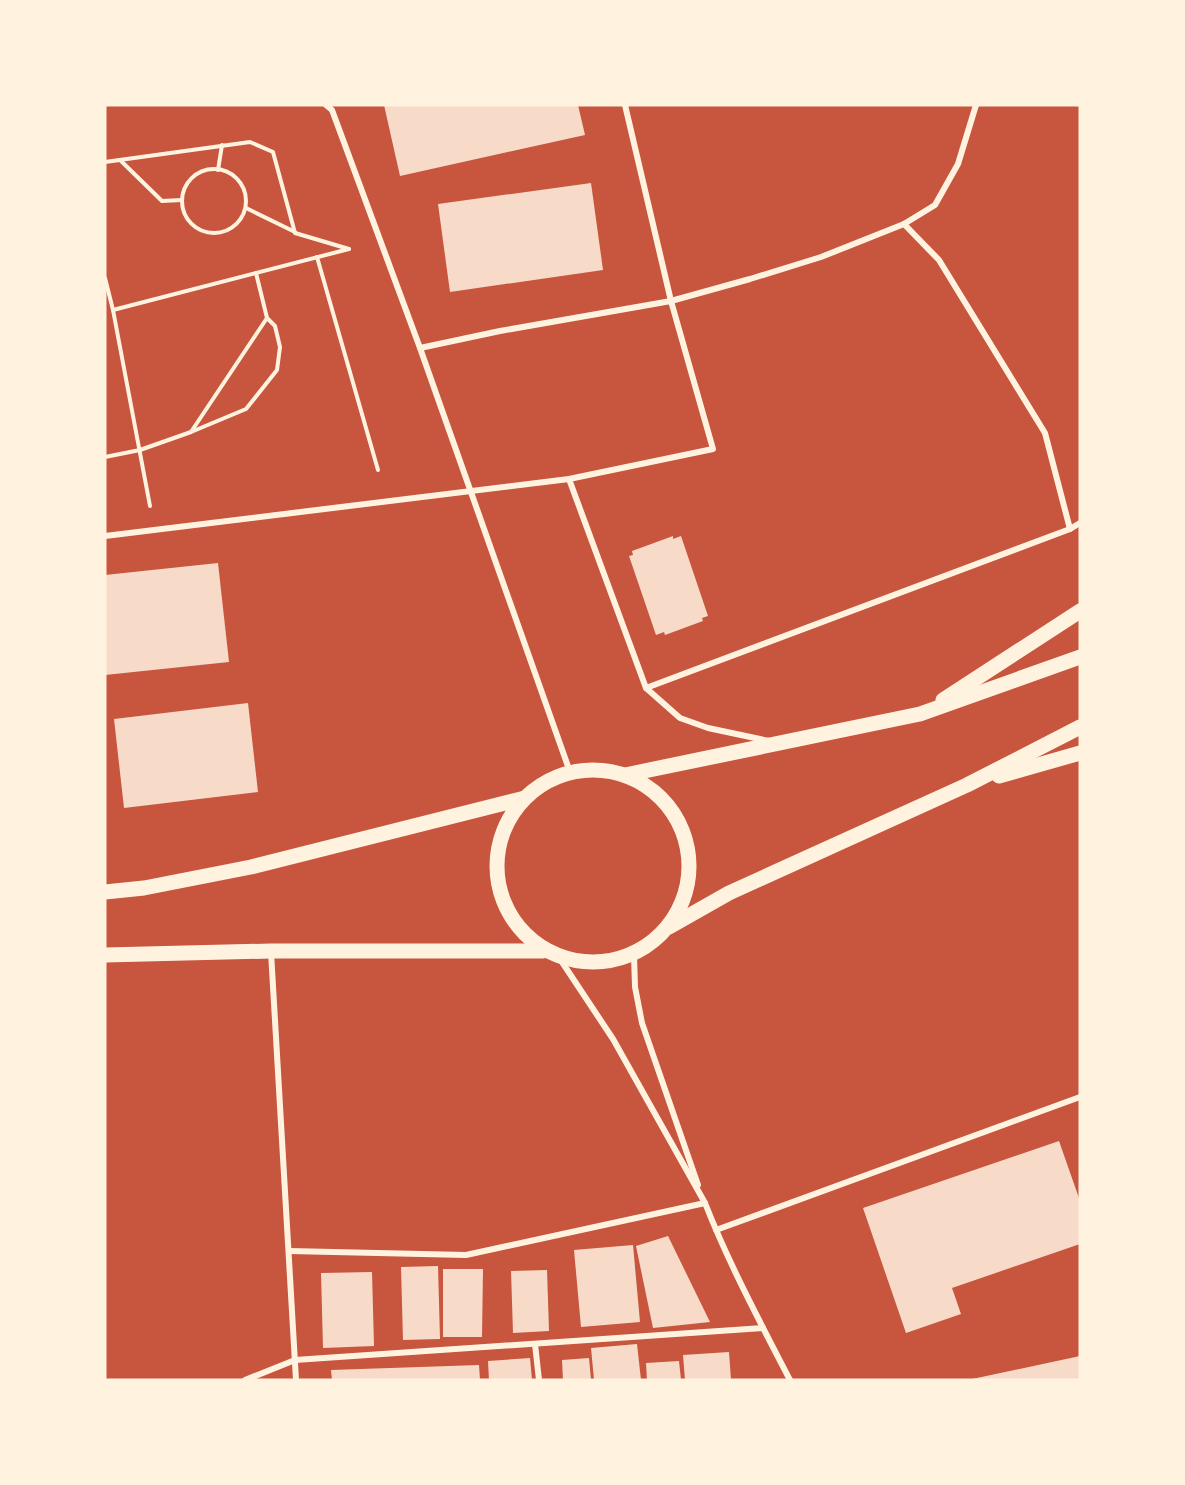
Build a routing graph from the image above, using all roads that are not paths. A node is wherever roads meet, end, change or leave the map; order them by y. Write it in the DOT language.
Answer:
graph roads {
  1 [pos="326,105"];
  2 [pos="625,105"];
  3 [pos="976,105"];
  4 [pos="904,224"];
  5 [pos="671,301"];
  6 [pos="420,348"];
  7 [pos="569,479"];
  8 [pos="471,491"];
  9 [pos="1080,523"];
  10 [pos="1070,530"];
  11 [pos="105,536"];
  12 [pos="1080,611"];
  13 [pos="1080,657"];
  14 [pos="646,688"];
  15 [pos="920,714"];
  16 [pos="1080,727"];
  17 [pos="778,743"];
  18 [pos="1080,753"];
  19 [pos="570,772"];
  20 [pos="625,775"];
  21 [pos="967,784"];
  22 [pos="525,798"];
  23 [pos="105,892"];
  24 [pos="666,928"];
  25 [pos="271,951"];
  26 [pos="552,953"];
  27 [pos="105,955"];
  28 [pos="634,955"];
  29 [pos="1080,1097"];
  30 [pos="705,1203"];
  31 [pos="716,1230"];
  32 [pos="289,1251"];
  33 [pos="763,1328"];
  34 [pos="535,1344"];
  35 [pos="295,1360"];
  36 [pos="245,1380"];
  37 [pos="296,1380"];
  38 [pos="539,1380"];
  39 [pos="790,1380"];
  1 -- 6 [label="street"];
  2 -- 5 [label="street"];
  3 -- 4 [label="street"];
  4 -- 5 [label="street"];
  4 -- 10 [label="street"];
  5 -- 6 [label="street"];
  5 -- 7 [label="street"];
  6 -- 8 [label="street"];
  7 -- 8 [label="street"];
  7 -- 14 [label="street"];
  8 -- 11 [label="street"];
  8 -- 19 [label="street"];
  9 -- 10 [label="street"];
  10 -- 14 [label="street"];
  12 -- 15 [label="main road"];
  13 -- 15 [label="main road"];
  14 -- 17 [label="street"];
  15 -- 17 [label="main road"];
  16 -- 21 [label="main road"];
  17 -- 20 [label="main road"];
  18 -- 21 [label="main road"];
  19 -- 20 [label="main road"];
  19 -- 22 [label="main road"];
  20 -- 24 [label="main road"];
  21 -- 24 [label="main road"];
  22 -- 23 [label="main road"];
  22 -- 26 [label="main road"];
  24 -- 28 [label="main road"];
  25 -- 26 [label="main road"];
  25 -- 27 [label="main road"];
  25 -- 32 [label="street"];
  26 -- 28 [label="main road"];
  26 -- 30 [label="street"];
  28 -- 30 [label="street"];
  29 -- 31 [label="street"];
  30 -- 31 [label="street"];
  30 -- 32 [label="street"];
  31 -- 33 [label="street"];
  32 -- 35 [label="street"];
  33 -- 34 [label="street"];
  33 -- 39 [label="street"];
  34 -- 35 [label="street"];
  34 -- 38 [label="street"];
  35 -- 36 [label="street"];
  35 -- 37 [label="street"];
}
